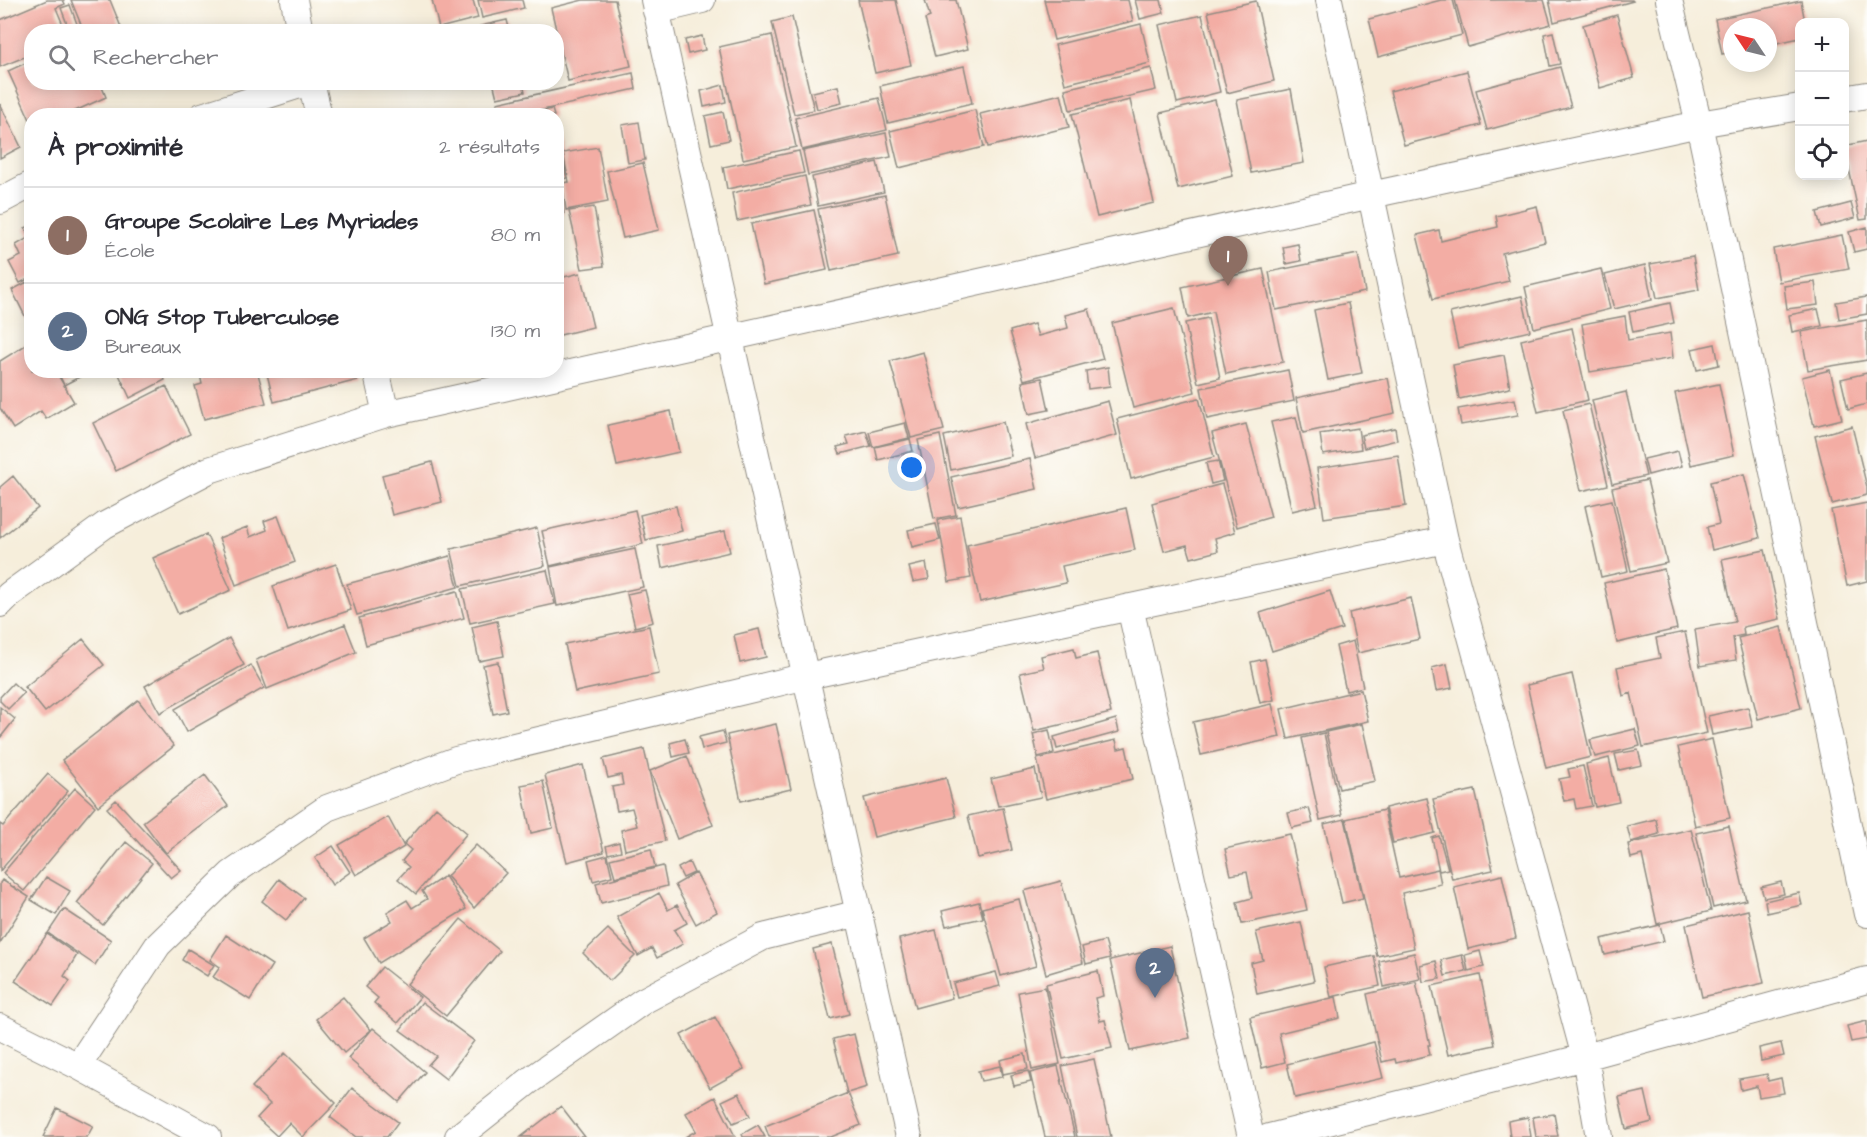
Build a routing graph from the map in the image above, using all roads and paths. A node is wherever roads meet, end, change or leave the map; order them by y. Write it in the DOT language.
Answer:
graph roads {
  1 [pos="294,0"];
  2 [pos="702,0"];
  3 [pos="1329,0"];
  4 [pos="1669,0"];
  5 [pos="655,5"];
  6 [pos="298,24"];
  7 [pos="285,90"];
  8 [pos="312,90"];
  9 [pos="1867,95"];
  10 [pos="1849,98"];
  11 [pos="227,108"];
  12 [pos="317,108"];
  13 [pos="1795,108"];
  14 [pos="1699,124"];
  15 [pos="24,188"];
  16 [pos="1371,195"];
  17 [pos="0,201"];
  18 [pos="729,338"];
  19 [pos="564,375"];
  20 [pos="378,378"];
  21 [pos="548,378"];
  22 [pos="386,414"];
  23 [pos="1445,540"];
  24 [pos="0,604"];
  25 [pos="1130,607"];
  26 [pos="807,676"];
  27 [pos="859,913"];
  28 [pos="1867,914"];
  29 [pos="1867,980"];
  30 [pos="0,1027"];
  31 [pos="1585,1057"];
  32 [pos="78,1066"];
  33 [pos="208,1137"];
  34 [pos="458,1137"];
  35 [pos="909,1137"];
  36 [pos="1251,1137"];
  37 [pos="1269,1137"];
  38 [pos="1599,1137"];
  1 -- 6 [label="street"];
  2 -- 5 [label="street"];
  3 -- 16 [label="street"];
  4 -- 14 [label="street"];
  5 -- 18 [label="street"];
  7 -- 11 [label="street"];
  8 -- 12 [label="street"];
  9 -- 10 [label="street"];
  13 -- 14 [label="street"];
  14 -- 16 [label="street"];
  14 -- 28 [label="street"];
  15 -- 17 [label="street"];
  16 -- 18 [label="street"];
  16 -- 23 [label="street"];
  18 -- 19 [label="street"];
  18 -- 26 [label="street"];
  20 -- 22 [label="street"];
  21 -- 22 [label="street"];
  22 -- 24 [label="street"];
  23 -- 25 [label="street"];
  23 -- 31 [label="street"];
  25 -- 26 [label="street"];
  25 -- 36 [label="street"];
  26 -- 27 [label="street"];
  26 -- 32 [label="street"];
  27 -- 34 [label="street"];
  27 -- 35 [label="street"];
  29 -- 31 [label="street"];
  30 -- 32 [label="street"];
  31 -- 37 [label="street"];
  31 -- 38 [label="street"];
  32 -- 33 [label="street"];
}
